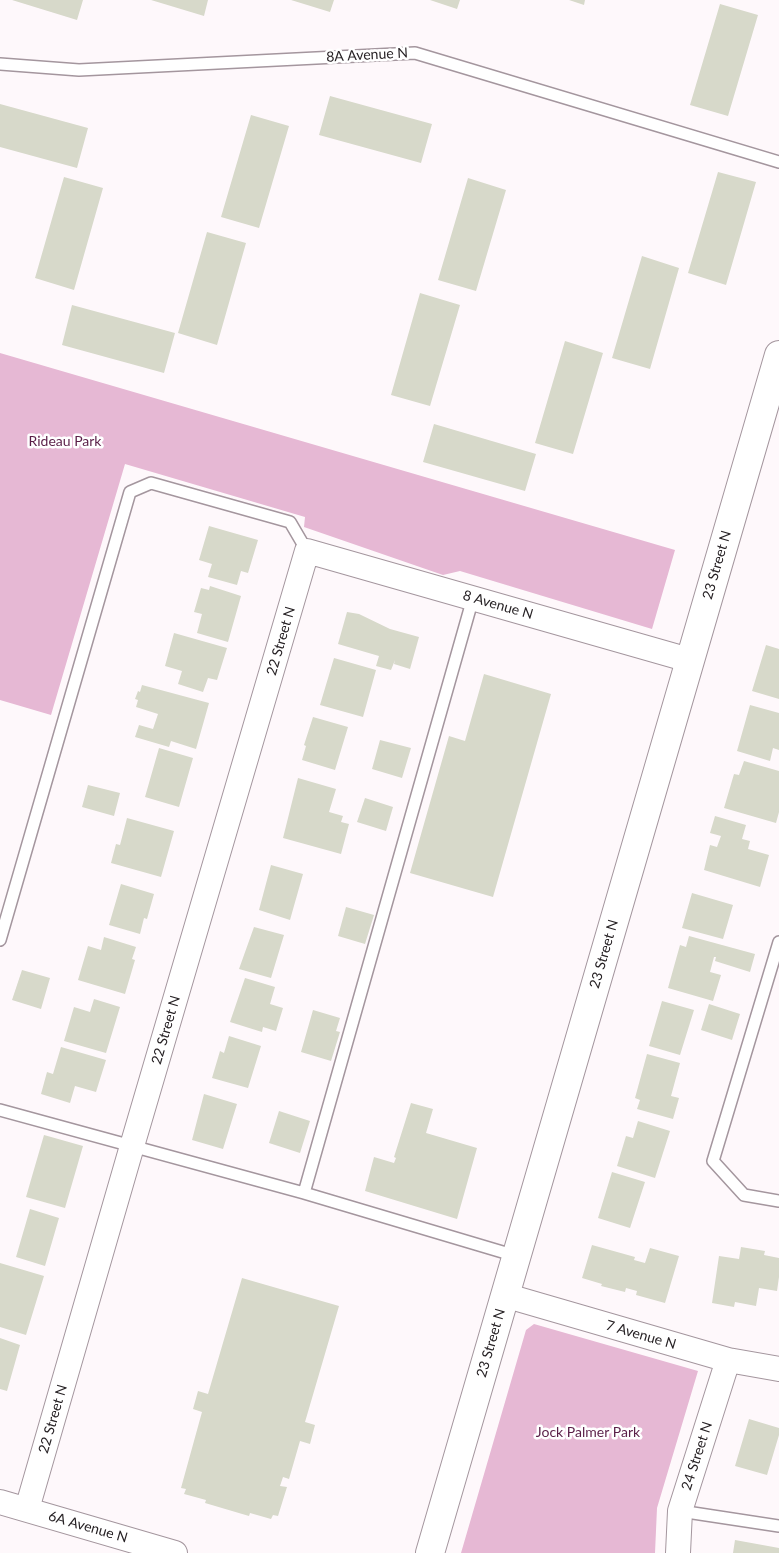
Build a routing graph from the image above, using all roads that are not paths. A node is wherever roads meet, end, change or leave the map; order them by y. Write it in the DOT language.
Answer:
graph roads {
  1 [pos="0,64"];
  2 [pos="779,162"];
  3 [pos="779,355"];
  4 [pos="307,551"];
  5 [pos="473,598"];
  6 [pos="689,660"];
  7 [pos="0,940"];
  8 [pos="779,942"];
  9 [pos="0,1110"];
  10 [pos="132,1146"];
  11 [pos="304,1193"];
  12 [pos="779,1201"];
  13 [pos="516,1256"];
  14 [pos="504,1295"];
  15 [pos="728,1360"];
  16 [pos="779,1369"];
  17 [pos="0,1502"];
  18 [pos="27,1509"];
  19 [pos="680,1511"];
  20 [pos="779,1526"];
  21 [pos="175,1553"];
  22 [pos="430,1553"];
  23 [pos="678,1553"];
  1 -- 2 [label="lane, 8A Avenue N"];
  3 -- 6 [label="street, 23 Street N"];
  4 -- 5 [label="street, 8 Avenue N"];
  4 -- 7 [label="lane"];
  4 -- 10 [label="street, 22 Street N"];
  5 -- 6 [label="street, 8 Avenue N"];
  5 -- 11 [label="lane"];
  6 -- 13 [label="street, 23 Street N"];
  8 -- 12 [label="lane"];
  9 -- 10 [label="lane"];
  10 -- 11 [label="lane"];
  10 -- 18 [label="street, 22 Street N"];
  11 -- 13 [label="lane"];
  13 -- 14 [label="street, 23 Street N"];
  14 -- 15 [label="street, 7 Avenue N"];
  14 -- 22 [label="street, 23 Street N"];
  15 -- 16 [label="street, 7 Avenue N"];
  15 -- 19 [label="street, 24 Street N"];
  17 -- 18 [label="street, 6A Avenue N"];
  18 -- 21 [label="street, 6A Avenue N"];
  19 -- 20 [label="lane"];
  19 -- 23 [label="street, 24 Street N"];
}
